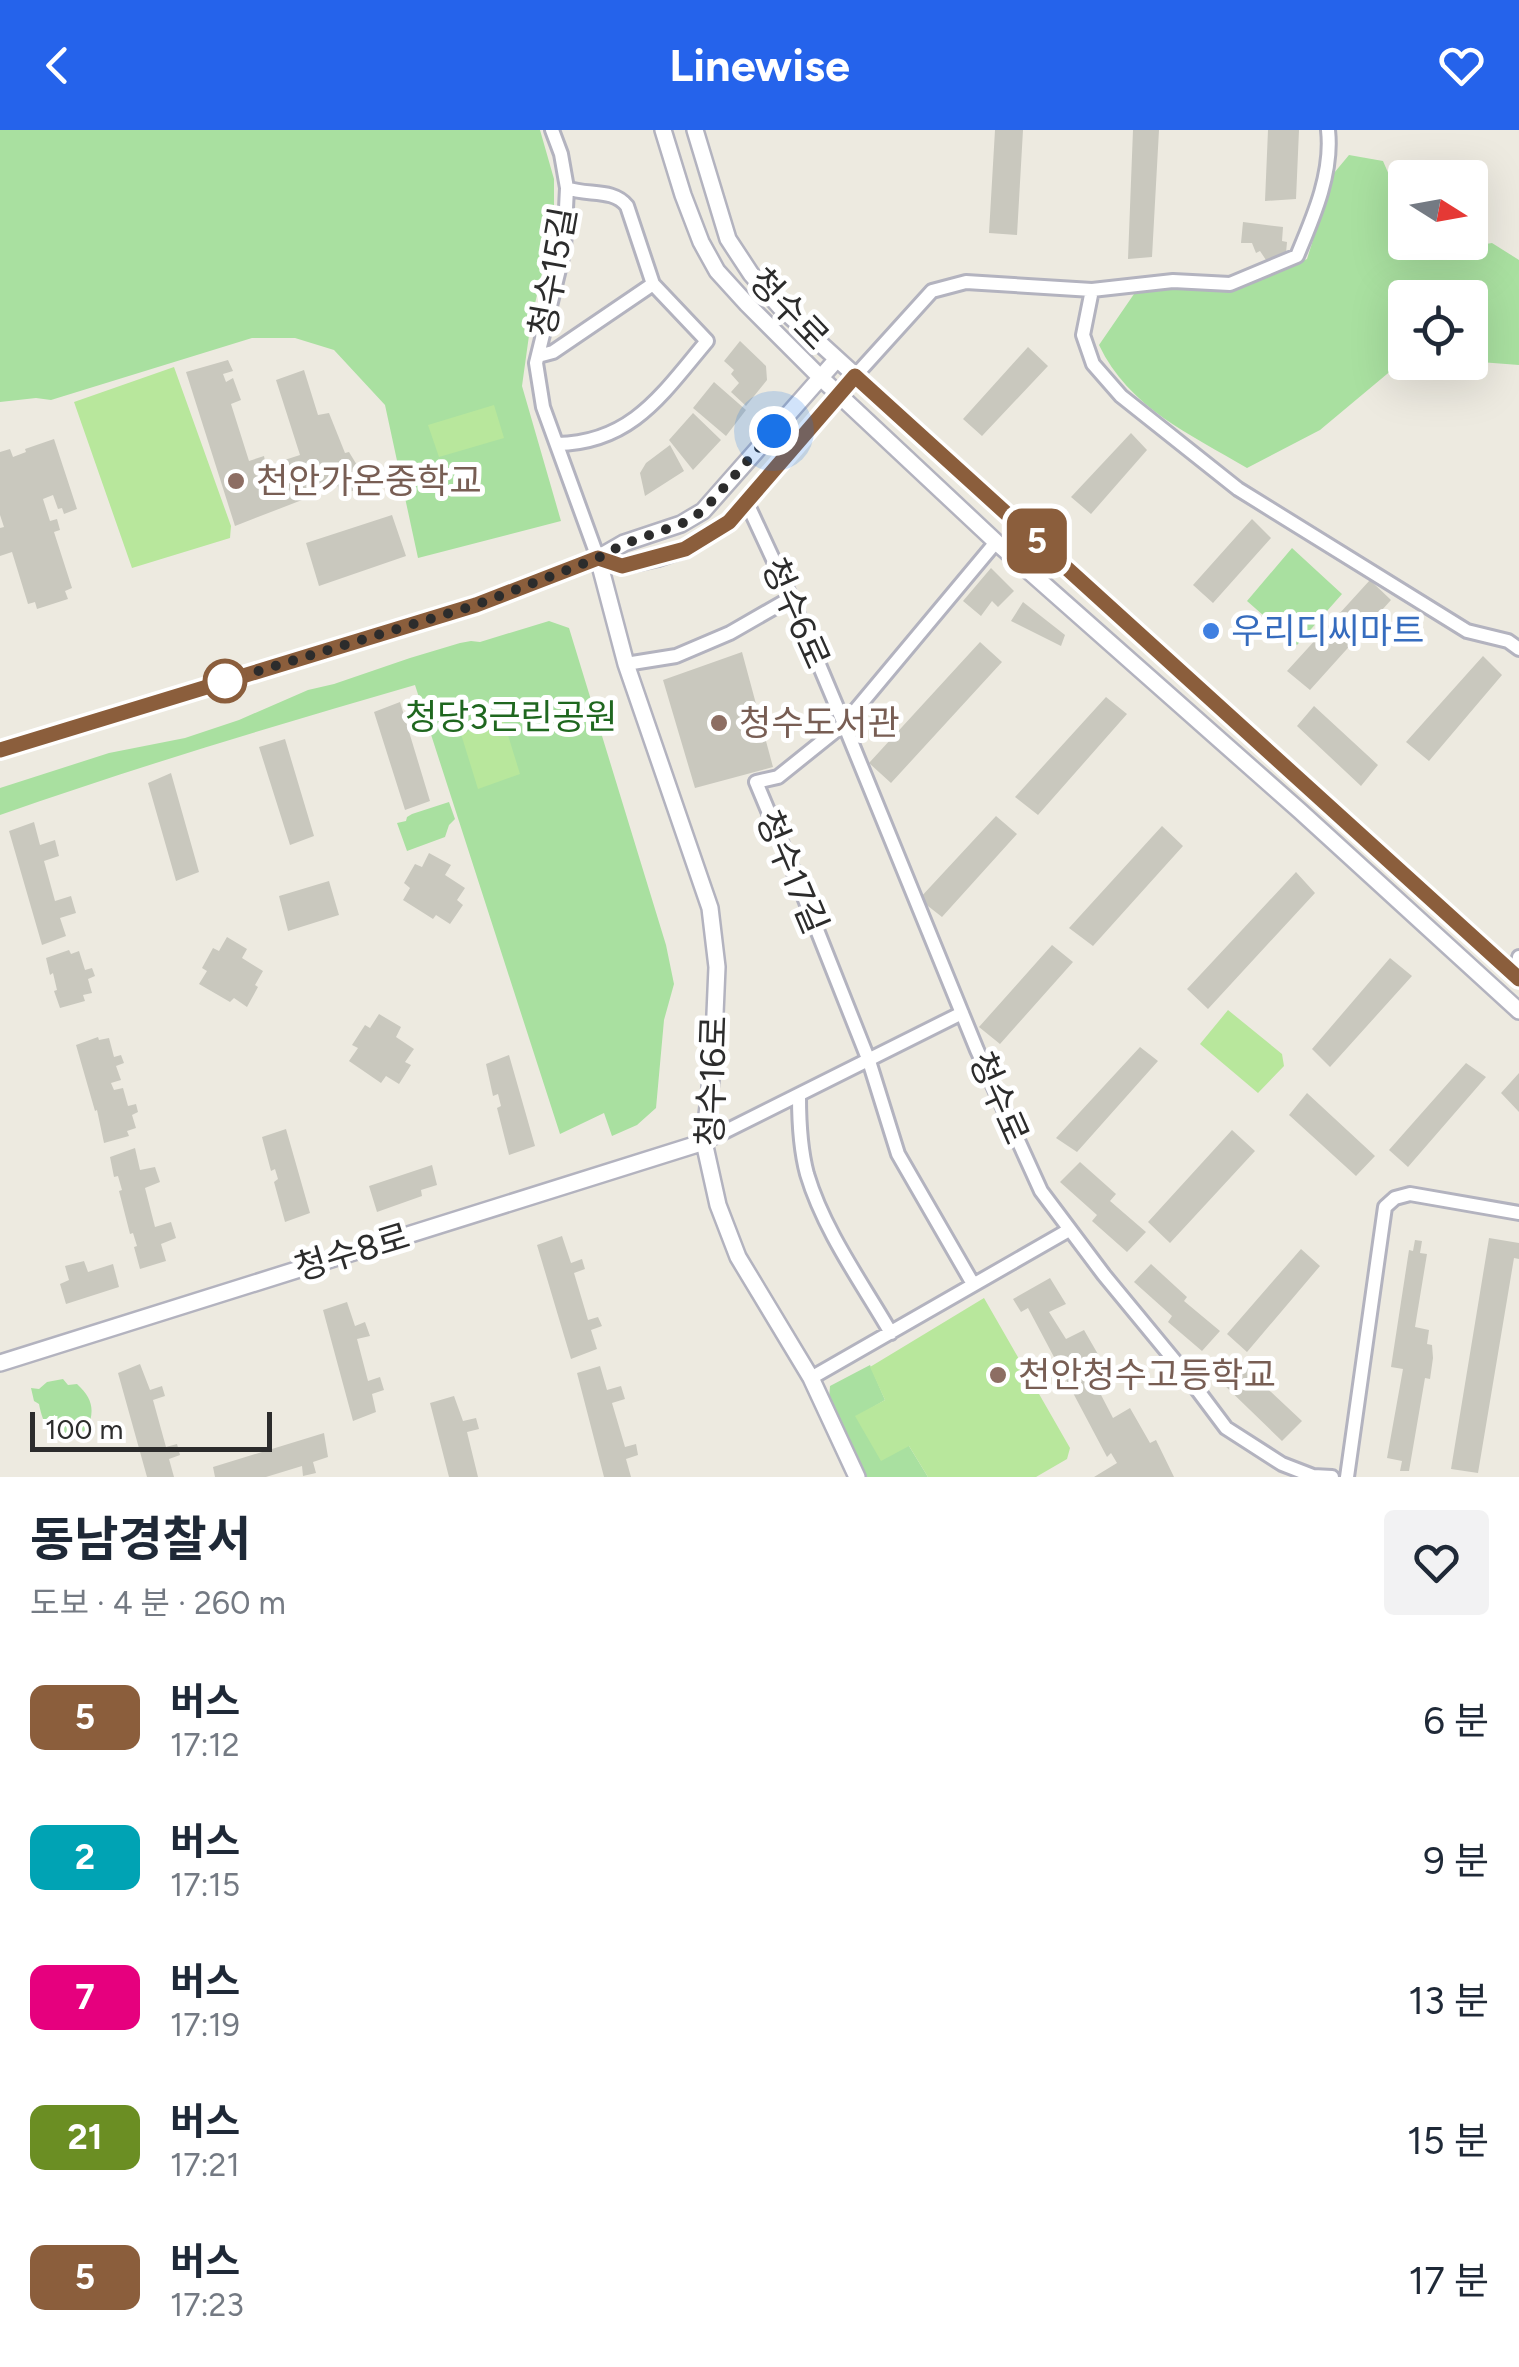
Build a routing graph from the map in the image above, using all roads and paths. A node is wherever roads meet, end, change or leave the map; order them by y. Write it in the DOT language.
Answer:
graph roads {
  1 [pos="552,130"];
  2 [pos="663,130"];
  3 [pos="695,130"];
  4 [pos="1328,130"];
  5 [pos="567,188"];
  6 [pos="654,284"];
  7 [pos="1092,290"];
  8 [pos="876,352"];
  9 [pos="538,356"];
  10 [pos="837,359"];
  11 [pos="855,376"];
  12 [pos="821,378"];
  13 [pos="839,395"];
  14 [pos="558,444"];
  15 [pos="747,503"];
  16 [pos="996,542"];
  17 [pos="598,558"];
  18 [pos="792,598"];
  19 [pos="1519,649"];
  20 [pos="626,664"];
  21 [pos="844,724"];
  22 [pos="0,750"];
  23 [pos="1519,957"];
  24 [pos="1518,978"];
  25 [pos="1519,1011"];
  26 [pos="962,1013"];
  27 [pos="869,1061"];
  28 [pos="798,1096"];
  29 [pos="704,1142"];
  30 [pos="1519,1213"];
  31 [pos="1069,1230"];
  32 [pos="974,1284"];
  33 [pos="892,1333"];
  34 [pos="0,1364"];
  35 [pos="811,1378"];
  36 [pos="857,1477"];
  37 [pos="1332,1477"];
  38 [pos="1347,1477"];
  1 -- 5 [label="street, 청수15길"];
  2 -- 12 [label="street, 청수로"];
  3 -- 10 [label="street, 청수로"];
  4 -- 7 [label="street, 청수로"];
  5 -- 6 [label="street, 청수15길"];
  5 -- 9 [label="street, 청수15길"];
  6 -- 9 [label="street, 청수15길"];
  6 -- 14 [label="street, 청수15길"];
  7 -- 8 [label="street, 청수로"];
  7 -- 19 [label="street"];
  8 -- 10 [label="street"];
  8 -- 11 [label="street, 청수로"];
  9 -- 14 [label="street, 청수15길"];
  10 -- 11 [label="street, 청수로"];
  10 -- 12 [label="street, 청수6로"];
  11 -- 13 [label="street, 청수6로"];
  11 -- 24 [label="street, 청수로"];
  12 -- 13 [label="street, 청수로"];
  12 -- 17 [label="street, 청수6로"];
  13 -- 15 [label="street, 청수6로"];
  13 -- 16 [label="street, 청수로"];
  14 -- 17 [label="street, 청수15길"];
  15 -- 17 [label="street, 청수6로"];
  15 -- 18 [label="street, 청수6로"];
  16 -- 21 [label="street"];
  16 -- 25 [label="street, 청수로"];
  17 -- 20 [label="street, 청수16로"];
  17 -- 22 [label="street, 청수6로"];
  18 -- 20 [label="street"];
  18 -- 21 [label="street, 청수6로"];
  20 -- 29 [label="street, 청수16로"];
  21 -- 26 [label="street, 청수로"];
  21 -- 27 [label="street, 청수17길"];
  23 -- 24 [label="street, 청수로"];
  26 -- 27 [label="street"];
  26 -- 31 [label="street, 청수로"];
  27 -- 28 [label="street"];
  27 -- 32 [label="street, 청수17길"];
  28 -- 29 [label="street"];
  28 -- 33 [label="street"];
  29 -- 34 [label="street, 청수8로"];
  29 -- 35 [label="street, 청수16로"];
  30 -- 38 [label="street"];
  31 -- 32 [label="street"];
  31 -- 37 [label="street, 청수로"];
  32 -- 33 [label="street"];
  33 -- 35 [label="street"];
  35 -- 36 [label="street, 청수16로"];
}
